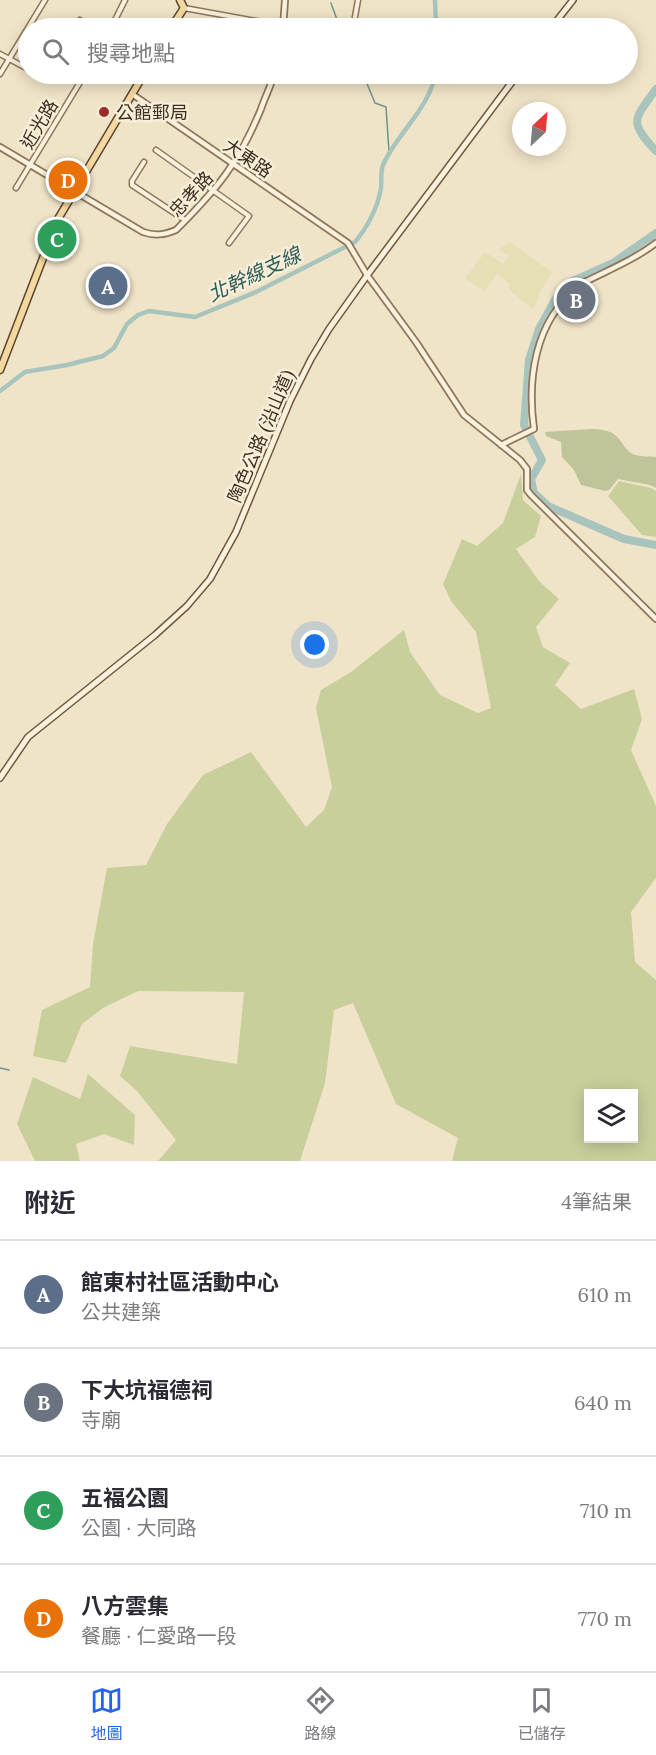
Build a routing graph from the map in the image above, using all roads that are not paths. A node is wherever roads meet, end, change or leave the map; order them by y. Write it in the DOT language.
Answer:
graph roads {
  1 [pos="45,0"];
  2 [pos="125,0"];
  3 [pos="180,0"];
  4 [pos="285,0"];
  5 [pos="358,0"];
  6 [pos="573,0"];
  7 [pos="184,8"];
  8 [pos="34,18"];
  9 [pos="116,18"];
  10 [pos="178,18"];
  11 [pos="236,18"];
  12 [pos="284,18"];
  13 [pos="355,18"];
  14 [pos="559,18"];
  15 [pos="18,44"];
  16 [pos="0,54"];
  17 [pos="9,59"];
  18 [pos="18,64"];
  19 [pos="0,74"];
  20 [pos="79,84"];
  21 [pos="138,84"];
  22 [pos="270,84"];
  23 [pos="510,84"];
  24 [pos="132,94"];
  25 [pos="0,147"];
  26 [pos="156,150"];
  27 [pos="144,162"];
  28 [pos="30,164"];
  29 [pos="234,165"];
  30 [pos="16,188"];
  31 [pos="75,191"];
  32 [pos="214,191"];
  33 [pos="185,220"];
  34 [pos="229,243"];
  35 [pos="656,243"];
  36 [pos="367,275"];
  37 [pos="1,368"];
  38 [pos="501,445"];
  39 [pos="656,619"];
  40 [pos="0,778"];
  1 -- 8 [label="street"];
  2 -- 9 [label="street"];
  3 -- 7 [label="main road"];
  4 -- 12 [label="street"];
  5 -- 13 [label="street"];
  6 -- 14 [label="main road"];
  7 -- 10 [label="main road"];
  7 -- 11 [label="street"];
  15 -- 17 [label="street"];
  16 -- 17 [label="street"];
  17 -- 18 [label="street"];
  17 -- 19 [label="street"];
  20 -- 28 [label="street, 近光路"];
  21 -- 24 [label="main road"];
  22 -- 29 [label="street, 忠孝路"];
  23 -- 36 [label="main road, 陶色公路 (沿山道)"];
  24 -- 29 [label="street, 大東路"];
  24 -- 31 [label="main road"];
  25 -- 28 [label="street, 忠孝路"];
  26 -- 32 [label="street"];
  27 -- 33 [label="street"];
  28 -- 30 [label="street, 近光路"];
  28 -- 31 [label="street, 忠孝路"];
  29 -- 32 [label="street, 忠孝路"];
  29 -- 36 [label="street, 大東路"];
  31 -- 33 [label="street, 忠孝路"];
  31 -- 37 [label="main road"];
  32 -- 33 [label="street, 忠孝路"];
  32 -- 34 [label="street"];
  35 -- 38 [label="street"];
  36 -- 38 [label="street"];
  36 -- 40 [label="main road, 陶色公路 (沿山道)"];
  38 -- 39 [label="street"];
}
